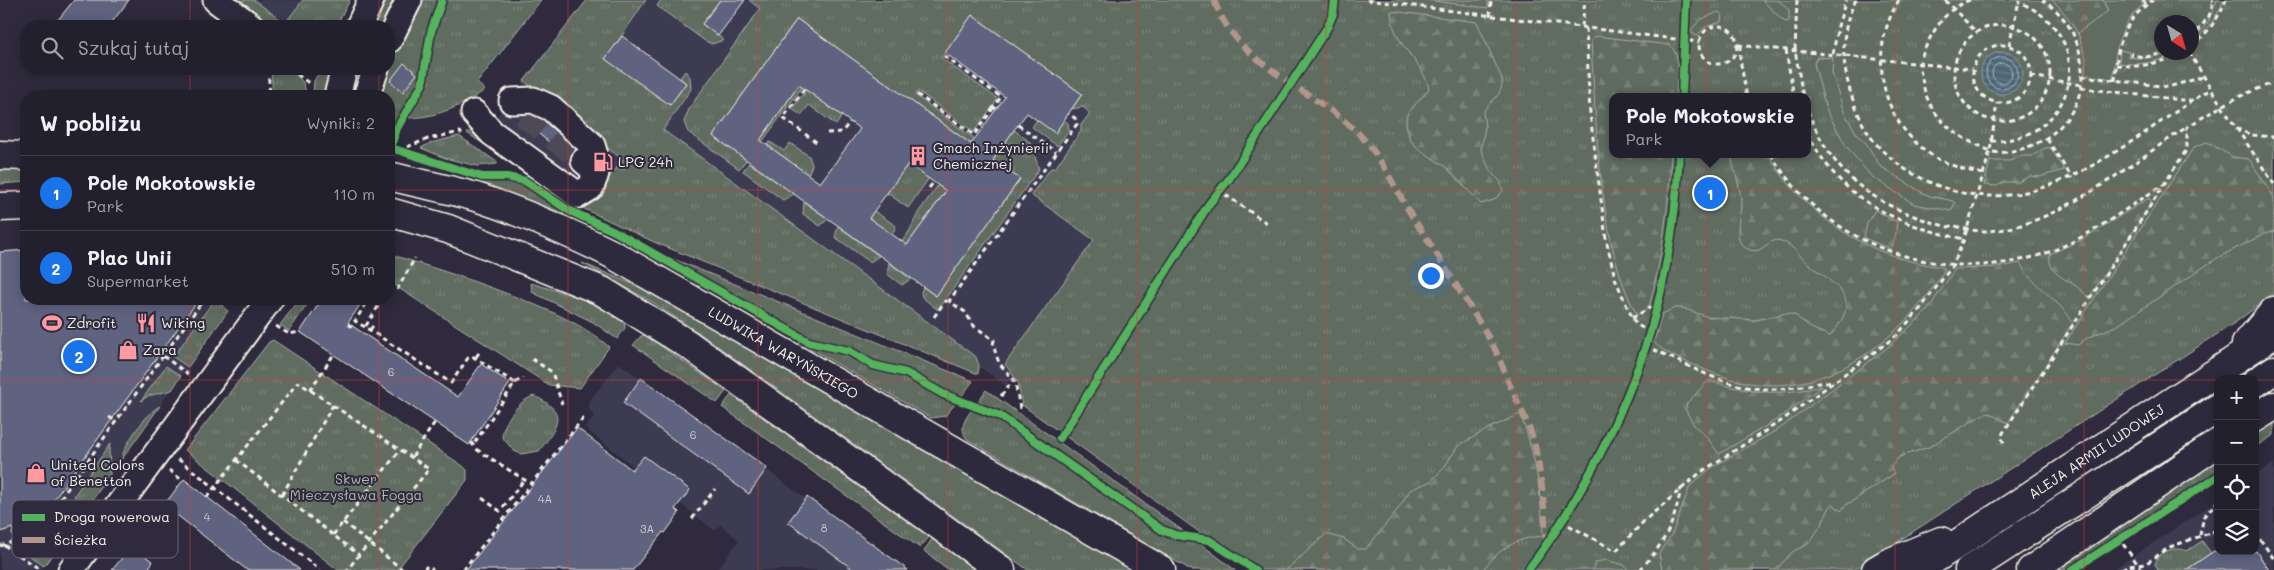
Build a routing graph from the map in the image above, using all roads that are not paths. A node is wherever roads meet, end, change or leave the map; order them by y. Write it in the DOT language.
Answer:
graph roads {
  1 [pos="216,0"];
  2 [pos="371,0"];
  3 [pos="409,0"];
  4 [pos="242,20"];
  5 [pos="362,20"];
  6 [pos="395,28"];
  7 [pos="342,75"];
  8 [pos="374,75"];
  9 [pos="339,90"];
  10 [pos="368,90"];
  11 [pos="469,124"];
  12 [pos="492,133"];
  13 [pos="0,155"];
  14 [pos="20,156"];
  15 [pos="395,177"];
  16 [pos="20,206"];
  17 [pos="0,207"];
  18 [pos="395,214"];
  19 [pos="266,305"];
  20 [pos="2274,311"];
  21 [pos="2274,334"];
  22 [pos="2228,366"];
  23 [pos="2274,370"];
  24 [pos="2259,380"];
  25 [pos="2274,385"];
  26 [pos="2259,392"];
  27 [pos="2274,406"];
  28 [pos="2214,411"];
  29 [pos="2259,415"];
  30 [pos="2214,446"];
  31 [pos="122,500"];
  32 [pos="1991,521"];
  33 [pos="2044,522"];
  34 [pos="80,558"];
  35 [pos="71,570"];
  36 [pos="1001,570"];
  37 [pos="1161,570"];
  38 [pos="1876,570"];
  39 [pos="1918,570"];
  40 [pos="1969,570"];
  41 [pos="1990,570"];
  42 [pos="2031,570"];
  1 -- 4 [label="street"];
  2 -- 5 [label="street"];
  3 -- 6 [label="street"];
  7 -- 9 [label="street"];
  8 -- 10 [label="street"];
  11 -- 12 [label="street"];
  12 -- 12 [label="street"];
  13 -- 14 [label="main road"];
  15 -- 37 [label="main road, LUDWIKA WARYŃSKIEGO"];
  16 -- 17 [label="main road"];
  18 -- 36 [label="main road"];
  19 -- 31 [label="street"];
  20 -- 22 [label="main road"];
  21 -- 22 [label="main road, ALEJA ARMII LUDOWEJ"];
  22 -- 32 [label="main road, ALEJA ARMII LUDOWEJ"];
  23 -- 24 [label="main road"];
  25 -- 26 [label="main road"];
  27 -- 29 [label="main road"];
  28 -- 33 [label="main road"];
  30 -- 42 [label="main road"];
  32 -- 38 [label="main road"];
  32 -- 39 [label="main road, ALEJA ARMII LUDOWEJ"];
  33 -- 40 [label="main road"];
  33 -- 41 [label="main road"];
  34 -- 35 [label="street"];
}
